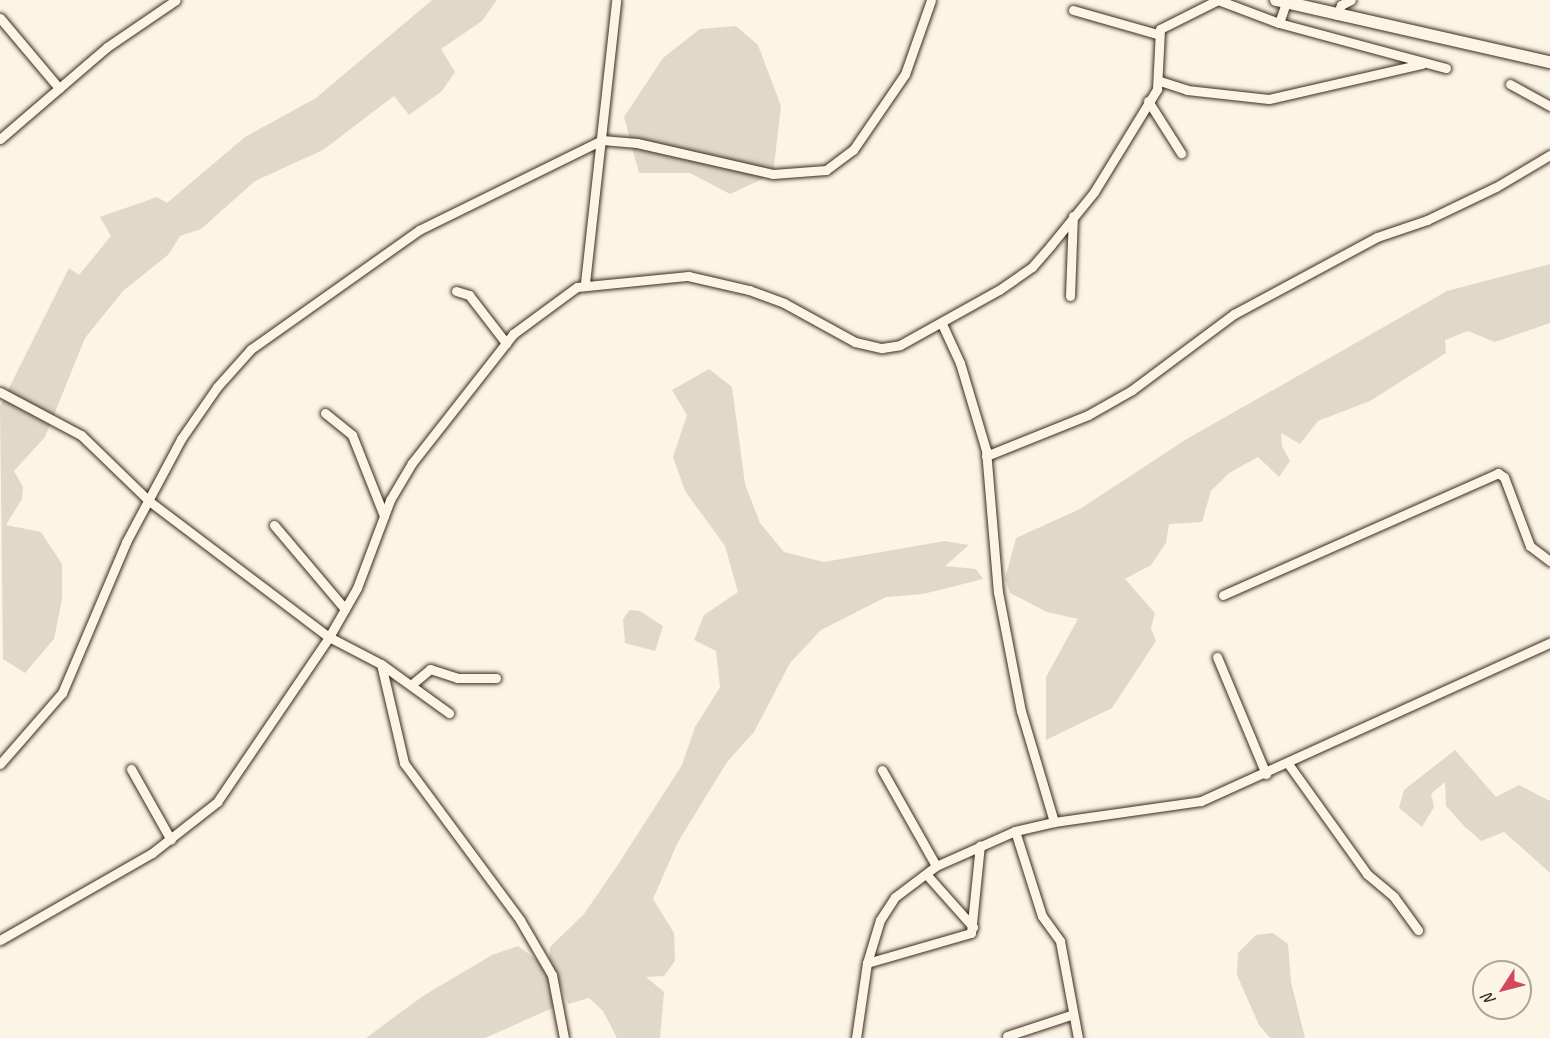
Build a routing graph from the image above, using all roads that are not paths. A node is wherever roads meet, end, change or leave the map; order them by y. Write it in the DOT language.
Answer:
graph roads {
  1 [pos="176,0"];
  2 [pos="931,0"];
  3 [pos="1351,0"];
  4 [pos="1281,1"];
  5 [pos="616,2"];
  6 [pos="1304,4"];
  7 [pos="1073,10"];
  8 [pos="1337,15"];
  9 [pos="0,18"];
  10 [pos="1279,22"];
  11 [pos="1157,34"];
  12 [pos="1550,62"];
  13 [pos="1422,64"];
  14 [pos="1446,68"];
  15 [pos="1160,81"];
  16 [pos="1510,84"];
  17 [pos="59,88"];
  18 [pos="1148,101"];
  19 [pos="1550,106"];
  20 [pos="0,139"];
  21 [pos="602,140"];
  22 [pos="1181,153"];
  23 [pos="1550,155"];
  24 [pos="1073,216"];
  25 [pos="585,283"];
  26 [pos="456,291"];
  27 [pos="1070,296"];
  28 [pos="942,324"];
  29 [pos="506,343"];
  30 [pos="0,392"];
  31 [pos="325,413"];
  32 [pos="986,456"];
  33 [pos="149,501"];
  34 [pos="384,516"];
  35 [pos="274,525"];
  36 [pos="1550,561"];
  37 [pos="1223,595"];
  38 [pos="345,609"];
  39 [pos="329,637"];
  40 [pos="1550,643"];
  41 [pos="1216,657"];
  42 [pos="381,664"];
  43 [pos="496,678"];
  44 [pos="411,685"];
  45 [pos="449,713"];
  46 [pos="0,764"];
  47 [pos="1289,765"];
  48 [pos="131,769"];
  49 [pos="882,770"];
  50 [pos="1266,774"];
  51 [pos="1054,822"];
  52 [pos="1015,831"];
  53 [pos="171,840"];
  54 [pos="980,845"];
  55 [pos="936,866"];
  56 [pos="926,874"];
  57 [pos="973,927"];
  58 [pos="1418,930"];
  59 [pos="0,940"];
  60 [pos="867,963"];
  61 [pos="1071,1015"];
  62 [pos="1007,1036"];
  63 [pos="564,1038"];
  64 [pos="856,1038"];
  65 [pos="1078,1038"];
  1 -- 17 [label="street"];
  2 -- 21 [label="street"];
  3 -- 8 [label="street"];
  4 -- 6 [label="main road"];
  4 -- 10 [label="street"];
  5 -- 21 [label="street"];
  6 -- 8 [label="main road"];
  7 -- 11 [label="street"];
  8 -- 12 [label="main road"];
  9 -- 17 [label="street"];
  10 -- 11 [label="street"];
  10 -- 13 [label="street"];
  11 -- 15 [label="street"];
  13 -- 14 [label="street"];
  13 -- 15 [label="street"];
  15 -- 18 [label="street"];
  16 -- 19 [label="street"];
  17 -- 20 [label="street"];
  18 -- 22 [label="street"];
  18 -- 24 [label="street"];
  21 -- 25 [label="street"];
  21 -- 33 [label="street"];
  23 -- 32 [label="street"];
  24 -- 27 [label="street"];
  24 -- 28 [label="street"];
  25 -- 28 [label="street"];
  25 -- 29 [label="street"];
  26 -- 29 [label="street"];
  28 -- 32 [label="street"];
  29 -- 34 [label="street"];
  30 -- 33 [label="street"];
  31 -- 34 [label="street"];
  32 -- 51 [label="street"];
  33 -- 39 [label="street"];
  33 -- 46 [label="street"];
  34 -- 38 [label="street"];
  35 -- 38 [label="street"];
  36 -- 37 [label="street"];
  38 -- 39 [label="street"];
  39 -- 42 [label="street"];
  39 -- 53 [label="street"];
  40 -- 47 [label="street"];
  41 -- 50 [label="street"];
  42 -- 44 [label="street"];
  42 -- 63 [label="street"];
  43 -- 44 [label="street"];
  44 -- 45 [label="street"];
  47 -- 50 [label="street"];
  47 -- 58 [label="street"];
  48 -- 53 [label="street"];
  49 -- 55 [label="street"];
  50 -- 51 [label="street"];
  51 -- 52 [label="street"];
  52 -- 54 [label="street"];
  52 -- 61 [label="street"];
  53 -- 59 [label="street"];
  54 -- 55 [label="street"];
  54 -- 57 [label="street"];
  55 -- 56 [label="street"];
  56 -- 57 [label="street"];
  56 -- 60 [label="street"];
  57 -- 60 [label="street"];
  60 -- 64 [label="street"];
  61 -- 62 [label="street"];
  61 -- 65 [label="street"];
}
